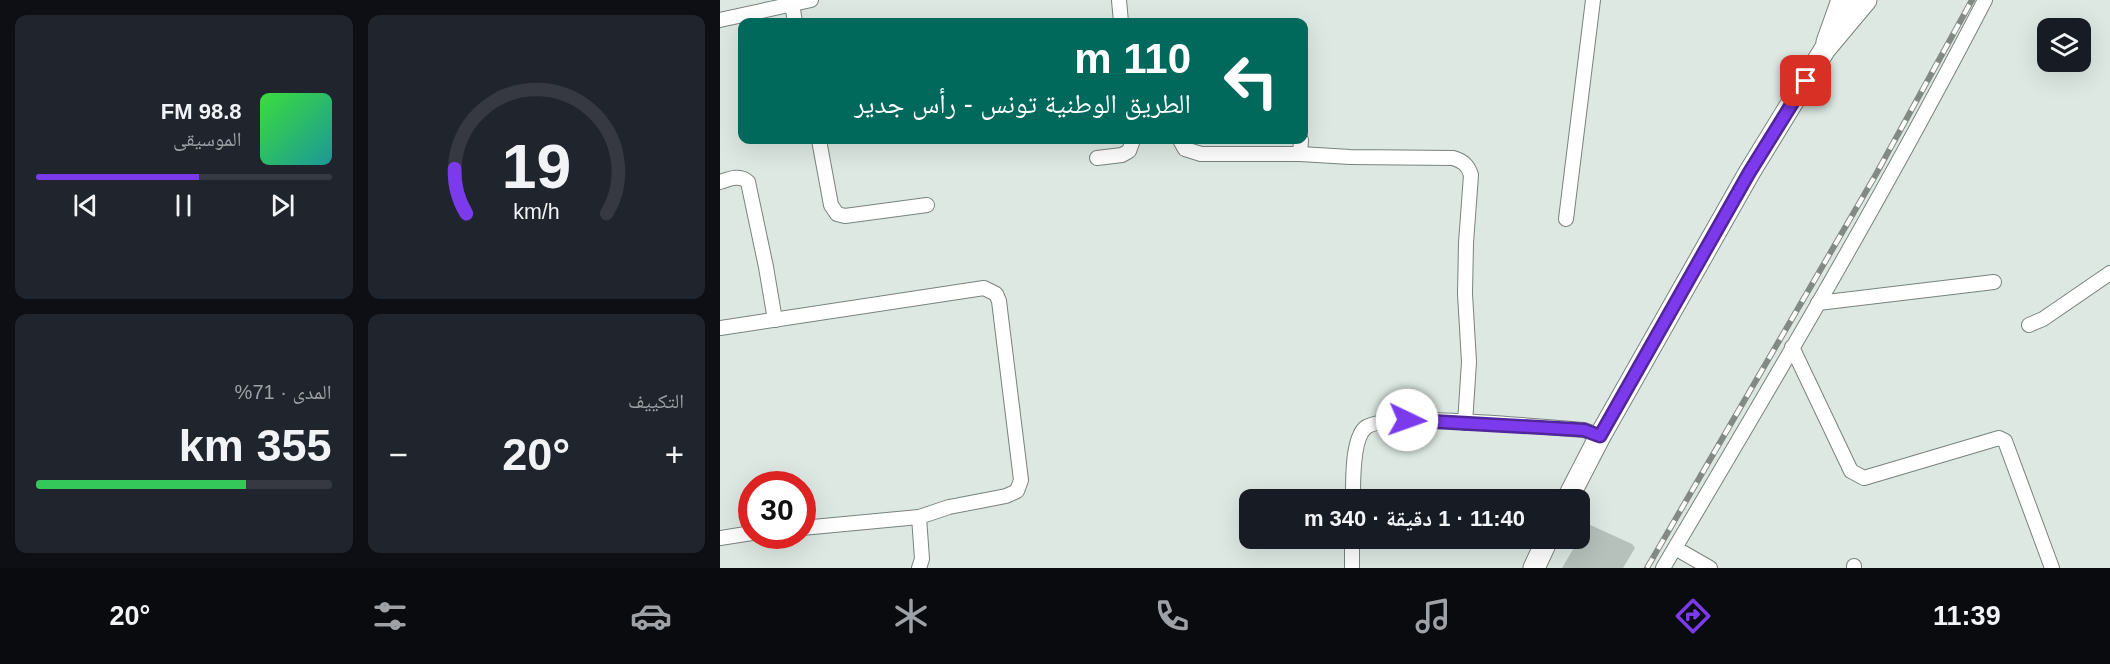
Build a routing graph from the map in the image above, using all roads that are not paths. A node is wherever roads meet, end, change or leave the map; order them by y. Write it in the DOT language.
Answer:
graph roads {
  1 [pos="811,0"];
  2 [pos="1119,0"];
  3 [pos="1593,0"];
  4 [pos="1842,0"];
  5 [pos="1866,0"];
  6 [pos="1985,0"];
  7 [pos="792,4"];
  8 [pos="794,18"];
  9 [pos="1121,18"];
  10 [pos="720,20"];
  11 [pos="1825,49"];
  12 [pos="820,144"];
  13 [pos="1132,144"];
  14 [pos="1181,144"];
  15 [pos="1300,147"];
  16 [pos="1097,158"];
  17 [pos="720,182"];
  18 [pos="927,205"];
  19 [pos="1566,219"];
  20 [pos="2110,273"];
  21 [pos="1994,282"];
  22 [pos="1818,303"];
  23 [pos="774,320"];
  24 [pos="2029,325"];
  25 [pos="720,328"];
  26 [pos="1792,347"];
  27 [pos="1465,423"];
  28 [pos="1592,433"];
  29 [pos="1354,489"];
  30 [pos="1571,489"];
  31 [pos="919,517"];
  32 [pos="816,527"];
  33 [pos="738,535"];
  34 [pos="720,538"];
  35 [pos="1675,548"];
  36 [pos="1352,549"];
  37 [pos="1543,549"];
  38 [pos="919,568"];
  39 [pos="1352,568"];
  40 [pos="1534,568"];
  41 [pos="1663,568"];
  42 [pos="1710,568"];
  43 [pos="2052,568"];
  1 -- 7 [label="street"];
  2 -- 9 [label="street"];
  3 -- 19 [label="street"];
  4 -- 11 [label="main road"];
  5 -- 11 [label="main road"];
  6 -- 22 [label="street"];
  7 -- 8 [label="street"];
  7 -- 10 [label="street"];
  11 -- 28 [label="main road"];
  12 -- 18 [label="street"];
  13 -- 16 [label="street"];
  14 -- 15 [label="street"];
  15 -- 27 [label="street"];
  17 -- 23 [label="street"];
  20 -- 24 [label="street"];
  21 -- 22 [label="street"];
  22 -- 26 [label="street"];
  23 -- 25 [label="street"];
  23 -- 31 [label="street"];
  26 -- 35 [label="street"];
  26 -- 43 [label="street"];
  27 -- 28 [label="street"];
  27 -- 29 [label="street"];
  28 -- 30 [label="main road"];
  31 -- 32 [label="street"];
  31 -- 38 [label="street"];
  33 -- 34 [label="street"];
  35 -- 41 [label="street"];
  35 -- 42 [label="street"];
  36 -- 39 [label="street"];
  37 -- 40 [label="main road"];
}
